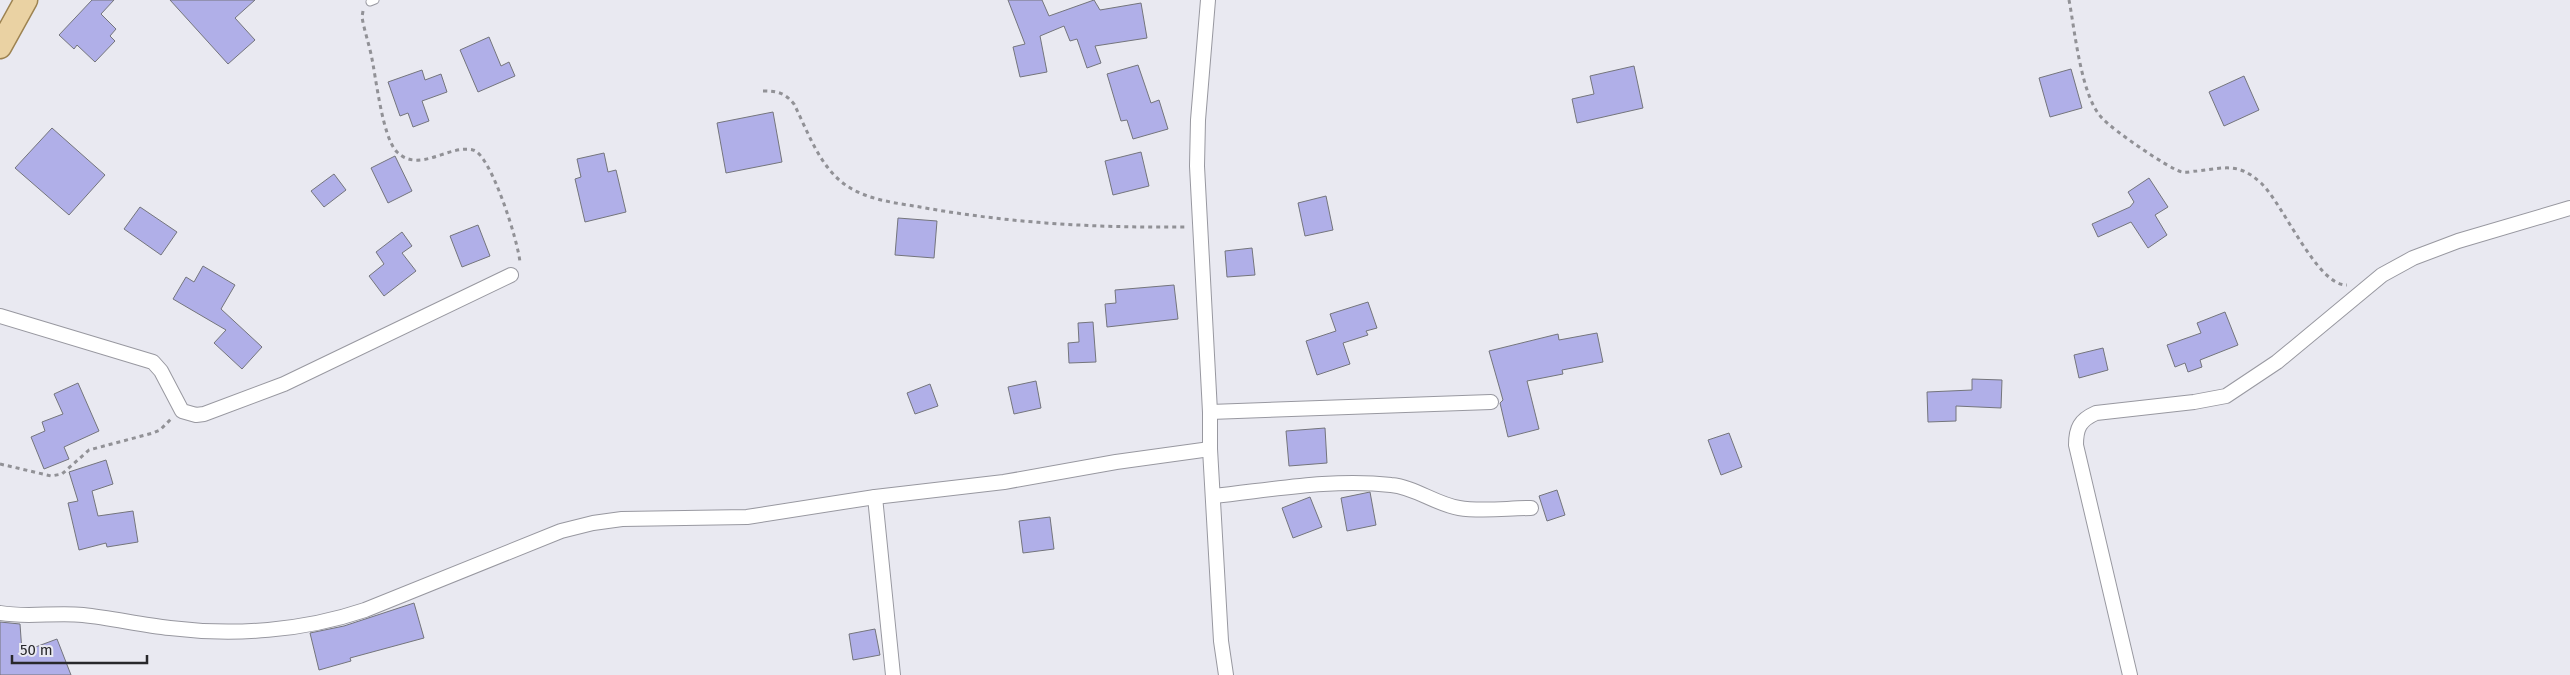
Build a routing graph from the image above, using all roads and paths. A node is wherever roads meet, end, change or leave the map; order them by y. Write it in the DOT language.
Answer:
graph roads {
  1 [pos="26,0"];
  2 [pos="1208,0"];
  3 [pos="2069,0"];
  4 [pos="373,1"];
  5 [pos="0,47"];
  6 [pos="763,91"];
  7 [pos="2570,208"];
  8 [pos="1199,227"];
  9 [pos="511,275"];
  10 [pos="2371,284"];
  11 [pos="0,316"];
  12 [pos="1491,402"];
  13 [pos="178,406"];
  14 [pos="1210,412"];
  15 [pos="1210,449"];
  16 [pos="0,464"];
  17 [pos="1213,496"];
  18 [pos="874,497"];
  19 [pos="1531,508"];
  20 [pos="0,613"];
  21 [pos="893,675"];
  22 [pos="1226,675"];
  23 [pos="2130,675"];
  1 -- 5 [label="main road"];
  2 -- 8 [label="street"];
  3 -- 10 [label="path"];
  4 -- 9 [label="path"];
  6 -- 8 [label="path"];
  7 -- 10 [label="street"];
  8 -- 14 [label="street"];
  9 -- 13 [label="street"];
  10 -- 23 [label="street"];
  11 -- 13 [label="street"];
  12 -- 14 [label="street"];
  13 -- 16 [label="path"];
  14 -- 15 [label="street"];
  15 -- 17 [label="street"];
  15 -- 18 [label="street"];
  17 -- 19 [label="street"];
  17 -- 22 [label="street"];
  18 -- 20 [label="street"];
  18 -- 21 [label="street"];
}
